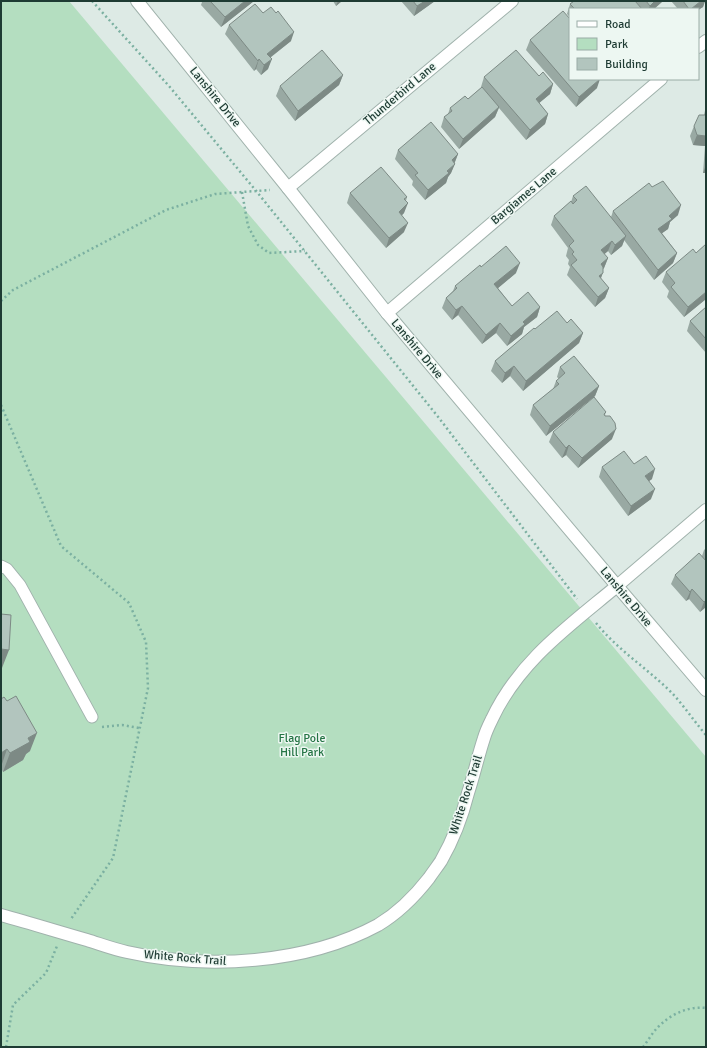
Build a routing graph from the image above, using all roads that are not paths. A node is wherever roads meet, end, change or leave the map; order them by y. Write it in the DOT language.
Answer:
graph roads {
  1 [pos="138,1"];
  2 [pos="512,1"];
  3 [pos="660,80"];
  4 [pos="288,188"];
  5 [pos="387,313"];
  6 [pos="706,510"];
  7 [pos="1,566"];
  8 [pos="617,586"];
  9 [pos="706,690"];
  10 [pos="92,717"];
  11 [pos="1,915"];
  1 -- 4 [label="street, Lanshire Drive"];
  2 -- 4 [label="street, Thunderbird Lane"];
  3 -- 5 [label="street, Bargiames Lane"];
  4 -- 5 [label="street, Lanshire Drive"];
  5 -- 8 [label="street, Lanshire Drive"];
  6 -- 8 [label="street, White Rock Trail"];
  7 -- 10 [label="lane"];
  8 -- 9 [label="street, Lanshire Drive"];
  8 -- 11 [label="street, White Rock Trail"];
}
